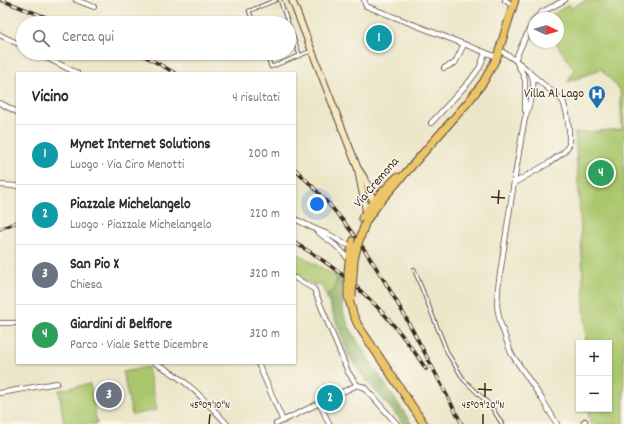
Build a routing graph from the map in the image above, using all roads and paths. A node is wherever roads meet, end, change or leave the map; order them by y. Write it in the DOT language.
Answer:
graph roads {
  1 [pos="78,0"];
  2 [pos="276,0"];
  3 [pos="280,0"];
  4 [pos="292,0"];
  5 [pos="364,0"];
  6 [pos="505,0"];
  7 [pos="565,0"];
  8 [pos="514,3"];
  9 [pos="94,7"];
  10 [pos="542,12"];
  11 [pos="251,16"];
  12 [pos="286,16"];
  13 [pos="528,32"];
  14 [pos="0,35"];
  15 [pos="16,43"];
  16 [pos="296,44"];
  17 [pos="464,44"];
  18 [pos="499,50"];
  19 [pos="312,51"];
  20 [pos="485,53"];
  21 [pos="300,56"];
  22 [pos="497,57"];
  23 [pos="296,58"];
  24 [pos="51,60"];
  25 [pos="268,60"];
  26 [pos="289,60"];
  27 [pos="515,60"];
  28 [pos="444,68"];
  29 [pos="528,70"];
  30 [pos="75,72"];
  31 [pos="0,103"];
  32 [pos="16,111"];
  33 [pos="525,117"];
  34 [pos="431,123"];
  35 [pos="358,169"];
  36 [pos="514,183"];
  37 [pos="0,185"];
  38 [pos="16,186"];
  39 [pos="389,188"];
  40 [pos="376,204"];
  41 [pos="366,211"];
  42 [pos="296,220"];
  43 [pos="364,220"];
  44 [pos="313,228"];
  45 [pos="355,244"];
  46 [pos="349,260"];
  47 [pos="414,269"];
  48 [pos="351,274"];
  49 [pos="296,279"];
  50 [pos="0,323"];
  51 [pos="16,323"];
  52 [pos="157,364"];
  53 [pos="258,364"];
  54 [pos="57,383"];
  55 [pos="356,385"];
  56 [pos="0,393"];
  57 [pos="320,404"];
  58 [pos="282,421"];
  59 [pos="227,424"];
  60 [pos="276,424"];
  61 [pos="329,424"];
  62 [pos="397,424"];
  63 [pos="424,424"];
  64 [pos="502,424"];
  65 [pos="557,424"];
  1 -- 9 [label="street"];
  2 -- 11 [label="lane"];
  3 -- 12 [label="lane"];
  4 -- 19 [label="main road"];
  5 -- 17 [label="street"];
  6 -- 8 [label="street"];
  7 -- 10 [label="street"];
  8 -- 18 [label="main road, Via Cremona"];
  13 -- 27 [label="street"];
  14 -- 15 [label="street"];
  16 -- 21 [label="lane"];
  17 -- 20 [label="street"];
  17 -- 28 [label="street"];
  18 -- 22 [label="main road, Via Cremona"];
  18 -- 27 [label="street"];
  19 -- 21 [label="lane"];
  19 -- 35 [label="main road"];
  20 -- 22 [label="street"];
  20 -- 34 [label="street"];
  21 -- 23 [label="lane"];
  22 -- 39 [label="main road, Via Cremona"];
  24 -- 30 [label="street"];
  25 -- 26 [label="lane"];
  27 -- 29 [label="street"];
  27 -- 33 [label="street"];
  29 -- 33 [label="street"];
  29 -- 36 [label="street"];
  31 -- 32 [label="street"];
  33 -- 36 [label="street"];
  35 -- 40 [label="main road"];
  35 -- 41 [label="main road"];
  36 -- 65 [label="street"];
  37 -- 38 [label="street"];
  39 -- 40 [label="main road, Via Cremona"];
  39 -- 40 [label="main road, Via Cremona"];
  40 -- 41 [label="main road, Via Cremona"];
  40 -- 43 [label="main road, Via Cremona"];
  41 -- 43 [label="main road, Via Cremona"];
  42 -- 44 [label="street"];
  43 -- 45 [label="main road, Via Cremona, bridge"];
  44 -- 45 [label="street"];
  44 -- 46 [label="street"];
  45 -- 46 [label="main road, Via Cremona"];
  45 -- 48 [label="main road, Via Cremona"];
  46 -- 48 [label="main road, Via Cremona"];
  47 -- 64 [label="lane"];
  48 -- 63 [label="main road, Via Cremona, bridge"];
  49 -- 55 [label="street"];
  50 -- 51 [label="street"];
  52 -- 59 [label="street"];
  53 -- 58 [label="street"];
  54 -- 56 [label="street"];
  55 -- 57 [label="street"];
  55 -- 62 [label="street"];
  57 -- 58 [label="street"];
  57 -- 61 [label="street"];
  58 -- 60 [label="street"];
}
